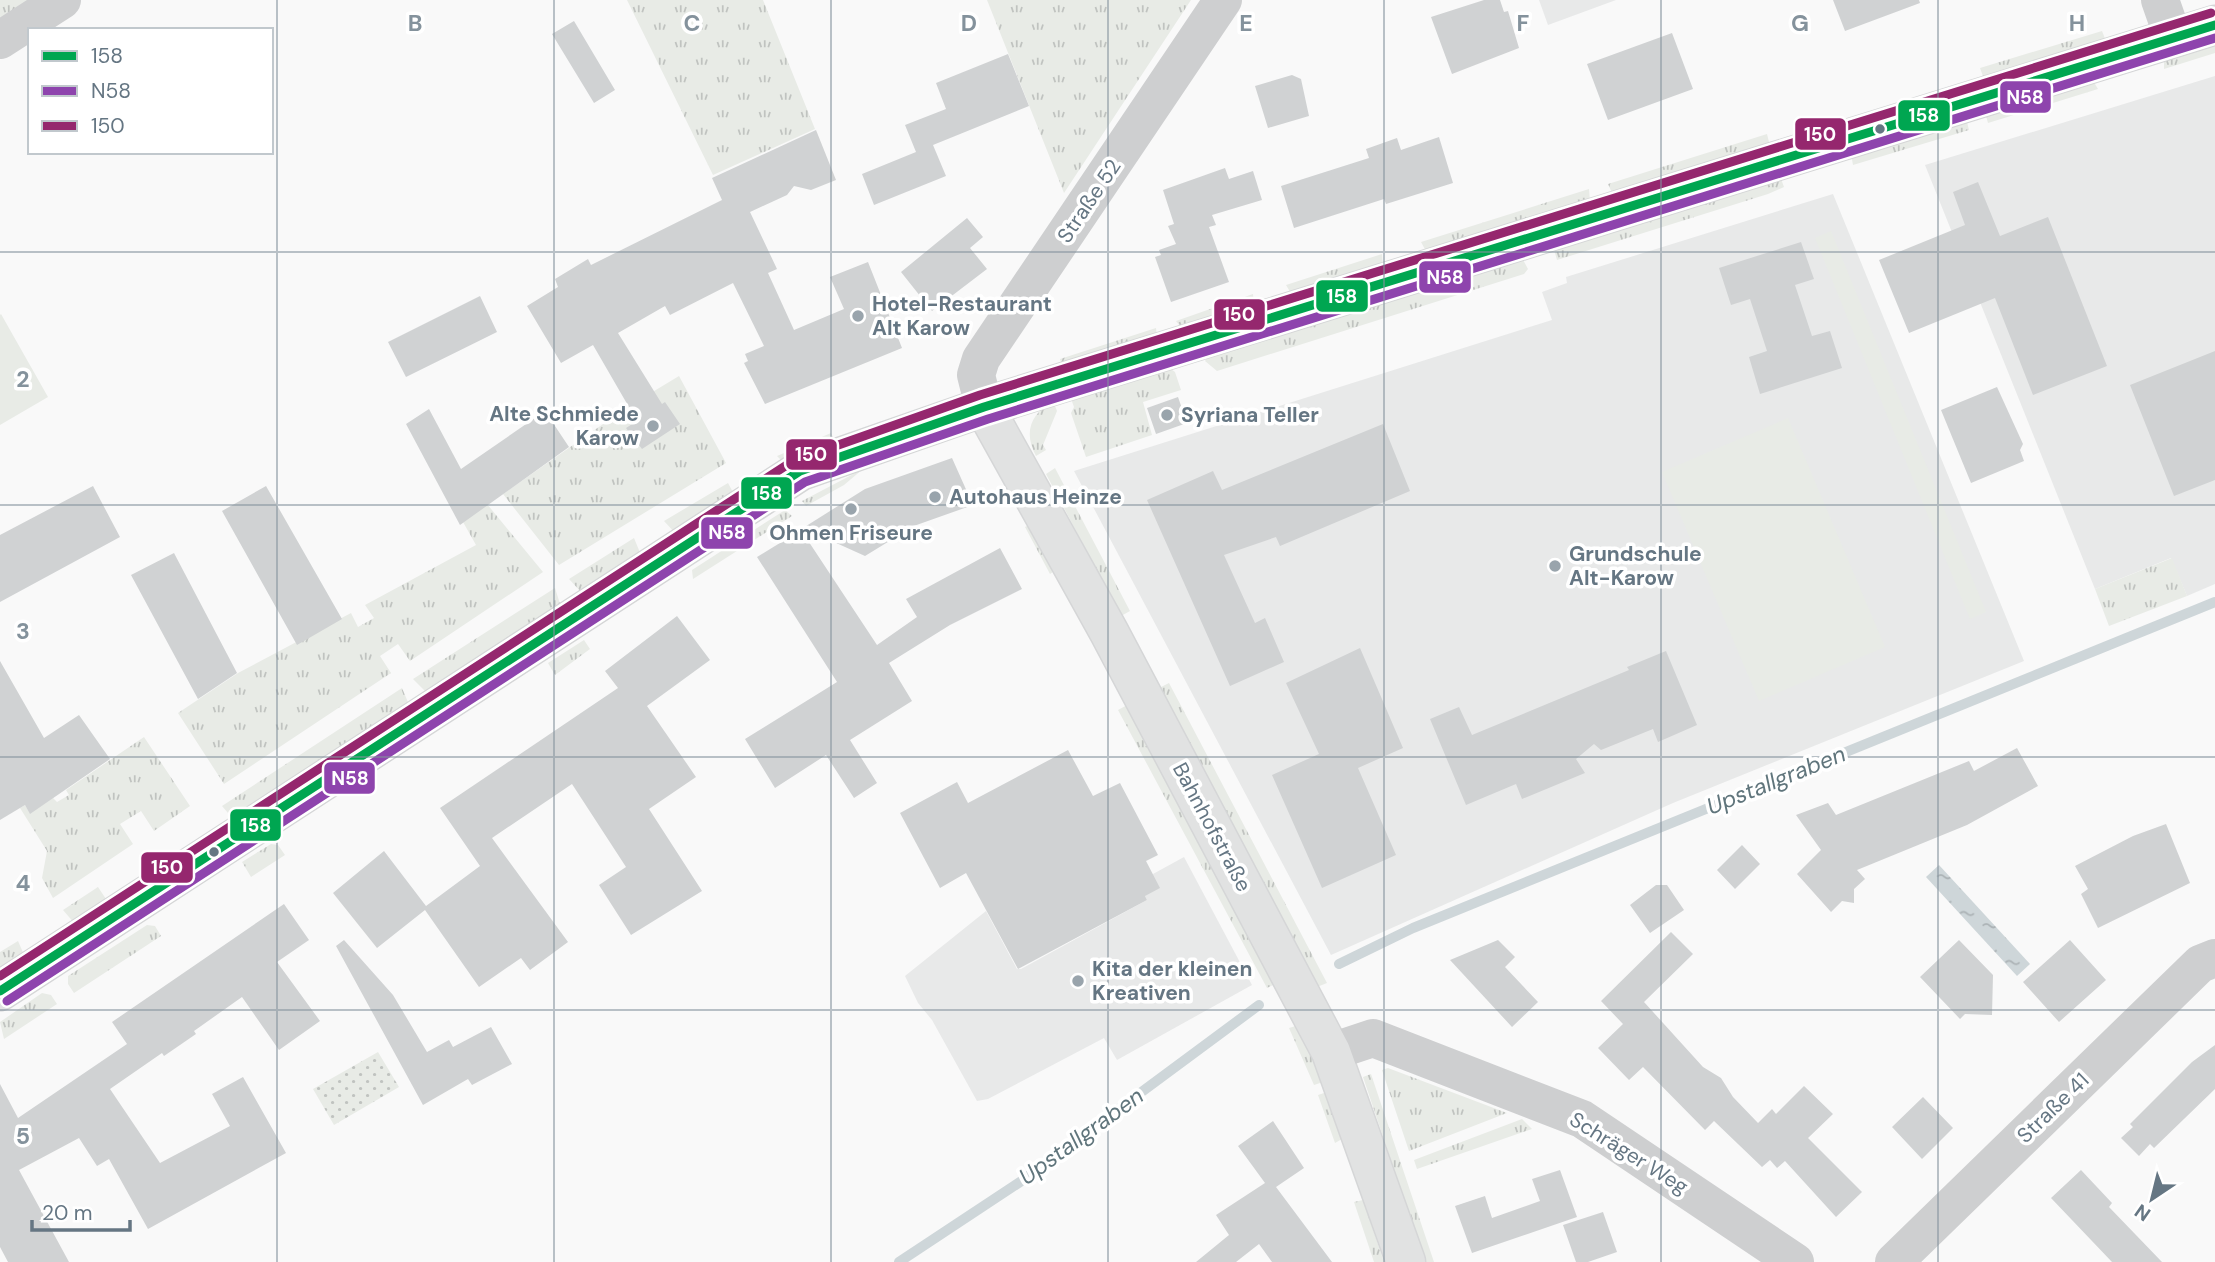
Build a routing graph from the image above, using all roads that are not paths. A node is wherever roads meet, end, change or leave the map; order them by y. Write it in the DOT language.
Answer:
graph roads {
  1 [pos="62,0"];
  2 [pos="1223,0"];
  3 [pos="2160,0"];
  4 [pos="2215,25"];
  5 [pos="2173,37"];
  6 [pos="0,40"];
  7 [pos="984,407"];
  8 [pos="2215,958"];
  9 [pos="0,991"];
  10 [pos="1331,1052"];
  11 [pos="1406,1262"];
  12 [pos="1796,1262"];
  13 [pos="1894,1262"];
  1 -- 6 [label="street"];
  2 -- 7 [label="street, Straße 52"];
  3 -- 5 [label="street"];
  4 -- 5 [label="main road"];
  5 -- 7 [label="main road"];
  7 -- 9 [label="main road"];
  7 -- 10 [label="main road, Bahnhofstraße"];
  8 -- 13 [label="street, Straße 41"];
  10 -- 11 [label="main road, Bahnhofstraße"];
  10 -- 12 [label="street, Schräger Weg"];
}
